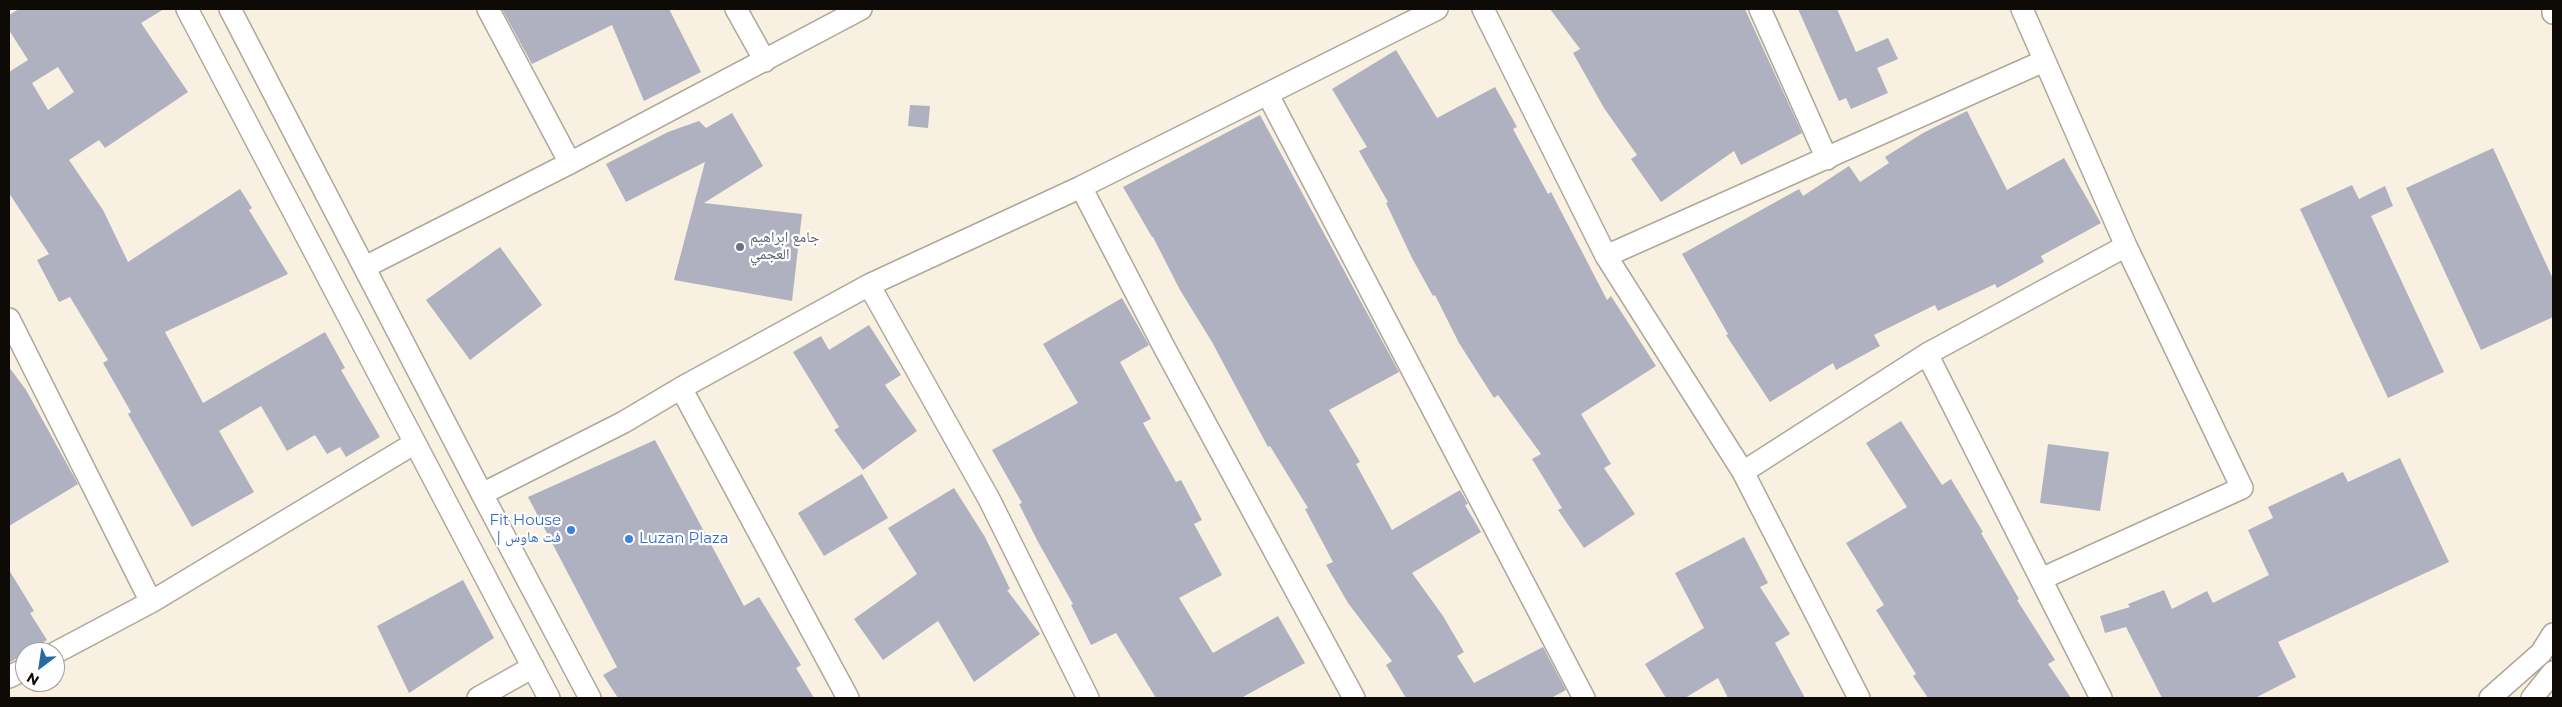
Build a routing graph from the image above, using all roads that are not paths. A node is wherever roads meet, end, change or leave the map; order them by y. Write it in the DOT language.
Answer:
graph roads {
  1 [pos="187,9"];
  2 [pos="230,9"];
  3 [pos="488,9"];
  4 [pos="736,9"];
  5 [pos="861,9"];
  6 [pos="1437,9"];
  7 [pos="1483,9"];
  8 [pos="1760,9"];
  9 [pos="2022,9"];
  10 [pos="2553,9"];
  11 [pos="2553,13"];
  12 [pos="765,61"];
  13 [pos="2044,61"];
  14 [pos="1268,95"];
  15 [pos="1827,159"];
  16 [pos="570,163"];
  17 [pos="1081,187"];
  18 [pos="2126,246"];
  19 [pos="1606,256"];
  20 [pos="365,267"];
  21 [pos="869,286"];
  22 [pos="9,319"];
  23 [pos="1927,354"];
  24 [pos="681,388"];
  25 [pos="415,443"];
  26 [pos="1743,472"];
  27 [pos="482,494"];
  28 [pos="2041,579"];
  29 [pos="151,602"];
  30 [pos="2553,634"];
  31 [pos="65,648"];
  32 [pos="533,667"];
  33 [pos="2553,672"];
  34 [pos="478,698"];
  35 [pos="549,698"];
  36 [pos="590,698"];
  37 [pos="848,698"];
  38 [pos="1088,698"];
  39 [pos="1354,698"];
  40 [pos="1584,698"];
  41 [pos="1860,698"];
  42 [pos="2100,698"];
  43 [pos="2490,698"];
  44 [pos="2532,698"];
  1 -- 25 [label="street"];
  2 -- 20 [label="street"];
  3 -- 16 [label="street"];
  4 -- 12 [label="street"];
  5 -- 12 [label="street"];
  6 -- 14 [label="street"];
  7 -- 19 [label="street"];
  8 -- 15 [label="street"];
  9 -- 13 [label="street"];
  10 -- 11 [label="street"];
  12 -- 16 [label="street"];
  13 -- 15 [label="street"];
  13 -- 18 [label="street"];
  14 -- 17 [label="street"];
  14 -- 40 [label="street"];
  15 -- 19 [label="street"];
  16 -- 20 [label="street"];
  17 -- 21 [label="street"];
  17 -- 39 [label="street"];
  18 -- 23 [label="street"];
  18 -- 28 [label="street"];
  19 -- 26 [label="street"];
  20 -- 27 [label="street"];
  21 -- 24 [label="street"];
  21 -- 38 [label="street"];
  22 -- 29 [label="street"];
  23 -- 26 [label="street"];
  23 -- 28 [label="street"];
  24 -- 27 [label="street"];
  24 -- 37 [label="street"];
  25 -- 29 [label="street"];
  25 -- 32 [label="street"];
  26 -- 41 [label="street"];
  27 -- 36 [label="street"];
  28 -- 42 [label="street"];
  29 -- 31 [label="street"];
  30 -- 43 [label="street"];
  32 -- 34 [label="street"];
  32 -- 35 [label="street"];
  33 -- 44 [label="street"];
}
